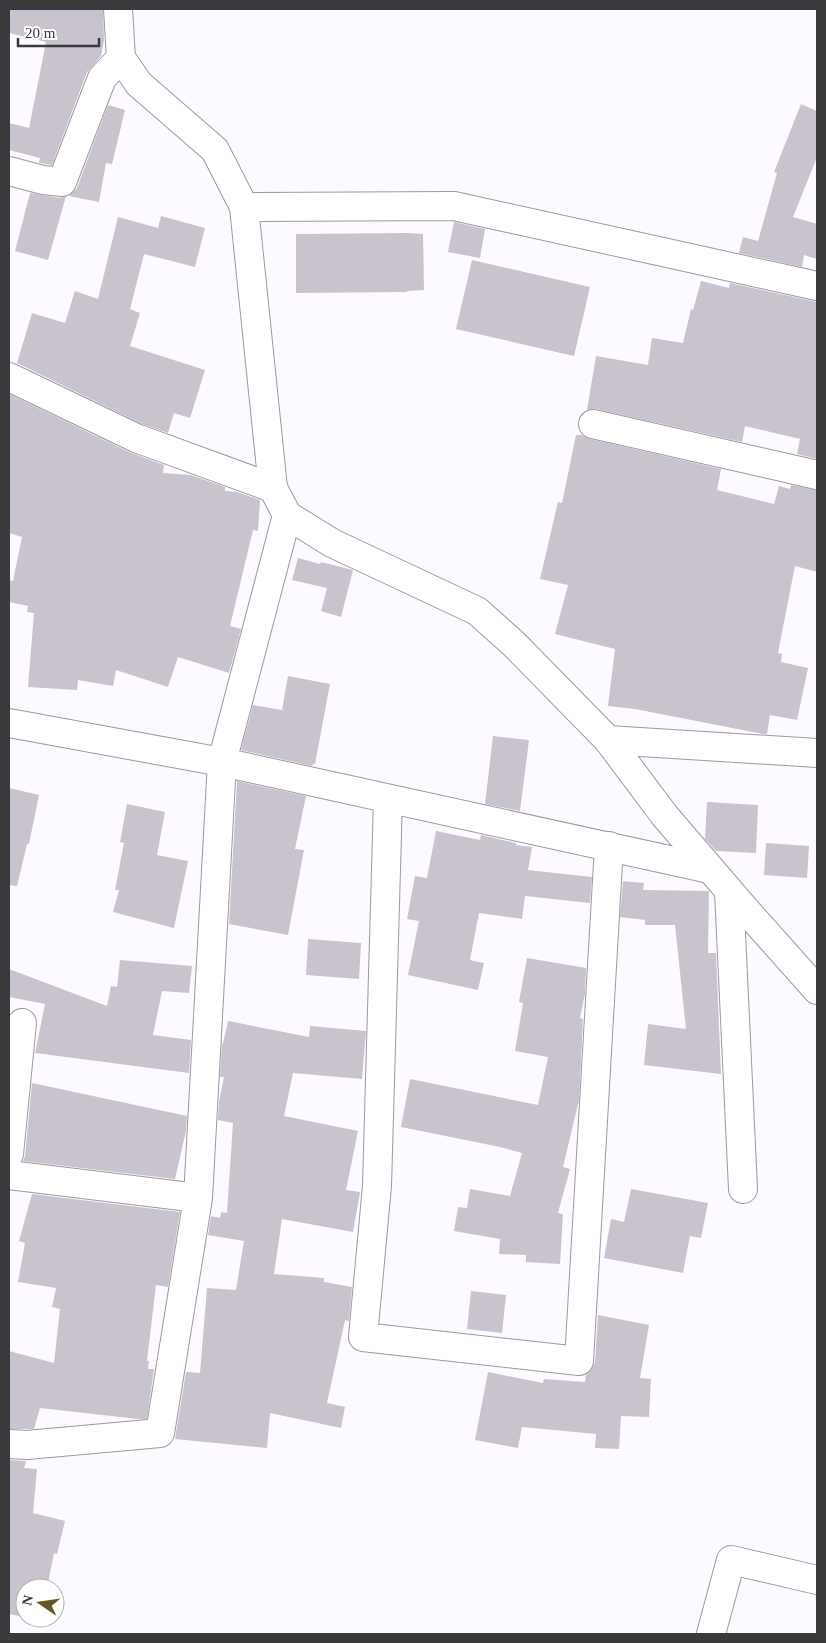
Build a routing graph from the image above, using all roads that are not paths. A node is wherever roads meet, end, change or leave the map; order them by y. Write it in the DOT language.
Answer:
graph roads {
  1 [pos="118,9"];
  2 [pos="121,58"];
  3 [pos="9,171"];
  4 [pos="244,207"];
  5 [pos="817,286"];
  6 [pos="9,377"];
  7 [pos="593,424"];
  8 [pos="817,475"];
  9 [pos="273,488"];
  10 [pos="287,515"];
  11 [pos="9,723"];
  12 [pos="608,740"];
  13 [pos="817,753"];
  14 [pos="222,762"];
  15 [pos="388,799"];
  16 [pos="609,846"];
  17 [pos="710,869"];
  18 [pos="729,891"];
  19 [pos="817,990"];
  20 [pos="22,1023"];
  21 [pos="9,1154"];
  22 [pos="9,1175"];
  23 [pos="743,1189"];
  24 [pos="198,1198"];
  25 [pos="9,1444"];
  26 [pos="817,1580"];
  27 [pos="711,1634"];
  1 -- 2 [label="street"];
  2 -- 3 [label="street"];
  2 -- 4 [label="street"];
  4 -- 5 [label="street"];
  4 -- 9 [label="street"];
  6 -- 9 [label="street"];
  7 -- 8 [label="street"];
  9 -- 10 [label="street"];
  10 -- 12 [label="street"];
  10 -- 14 [label="street"];
  11 -- 14 [label="street"];
  12 -- 13 [label="street"];
  12 -- 17 [label="street"];
  14 -- 15 [label="street"];
  14 -- 24 [label="street"];
  15 -- 16 [label="street"];
  15 -- 16 [label="street"];
  16 -- 17 [label="street"];
  17 -- 18 [label="street"];
  18 -- 19 [label="street"];
  18 -- 23 [label="street"];
  20 -- 21 [label="street"];
  22 -- 24 [label="street"];
  24 -- 25 [label="street"];
  26 -- 27 [label="street"];
}
